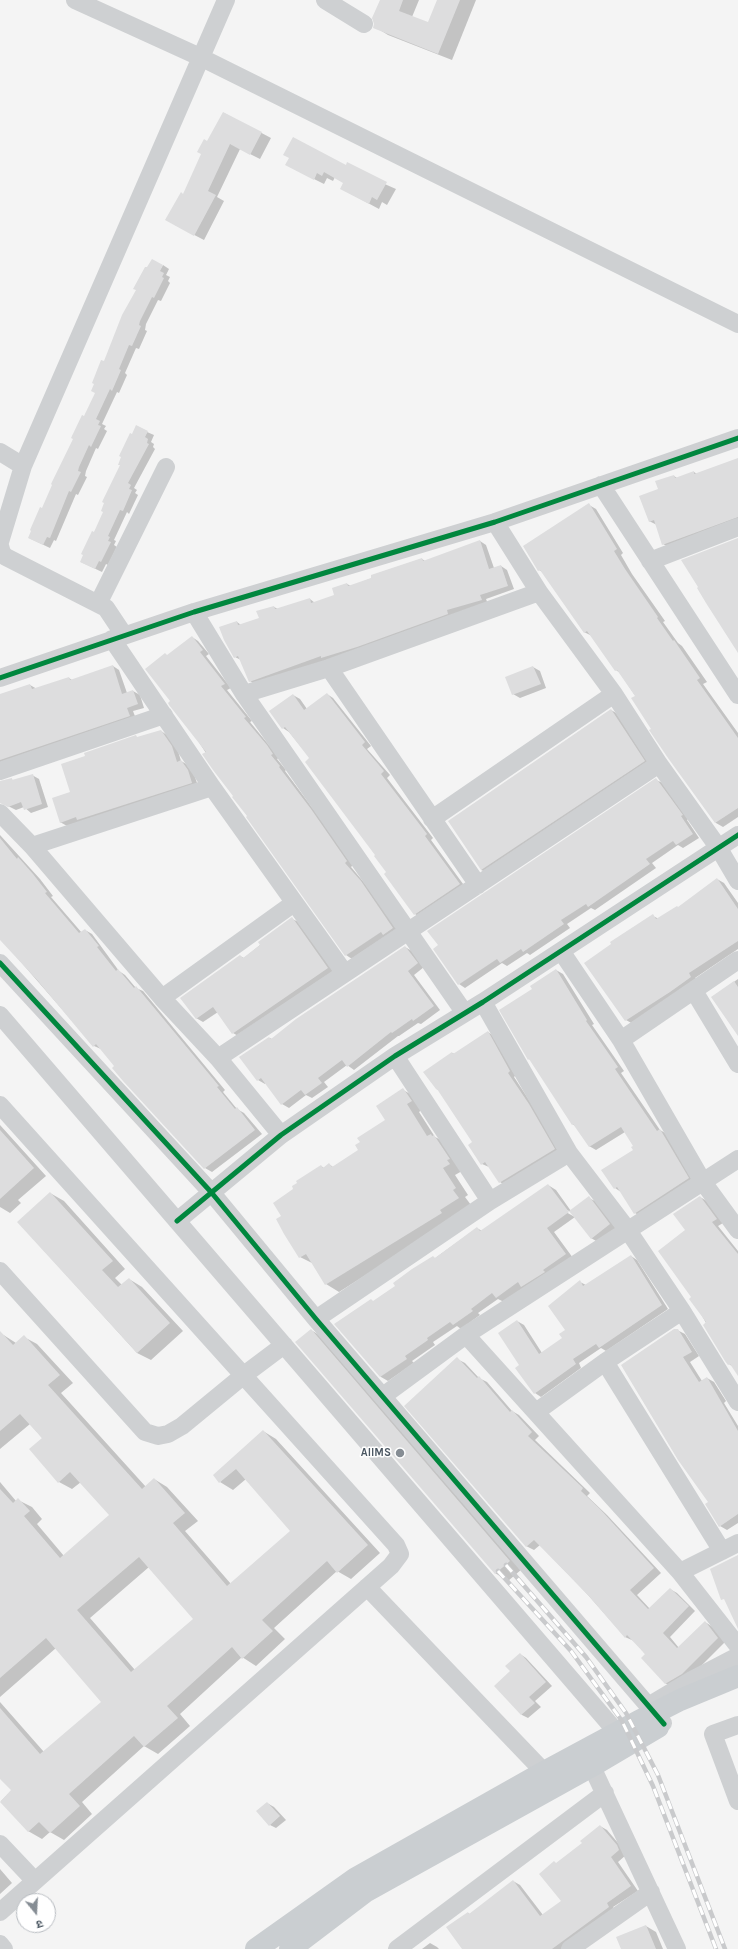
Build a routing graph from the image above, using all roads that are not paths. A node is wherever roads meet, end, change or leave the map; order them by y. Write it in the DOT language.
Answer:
graph roads {
  1 [pos="75,0"];
  2 [pos="226,0"];
  3 [pos="325,0"];
  4 [pos="364,24"];
  5 [pos="200,57"];
  6 [pos="738,324"];
  7 [pos="738,438"];
  8 [pos="0,452"];
  9 [pos="23,466"];
  10 [pos="166,467"];
  11 [pos="600,485"];
  12 [pos="495,522"];
  13 [pos="737,529"];
  14 [pos="0,542"];
  15 [pos="0,546"];
  16 [pos="650,561"];
  17 [pos="539,592"];
  18 [pos="98,604"];
  19 [pos="194,612"];
  20 [pos="118,637"];
  21 [pos="329,668"];
  22 [pos="0,678"];
  23 [pos="244,694"];
  24 [pos="614,694"];
  25 [pos="738,695"];
  26 [pos="164,715"];
  27 [pos="659,764"];
  28 [pos="0,772"];
  29 [pos="212,787"];
  30 [pos="0,813"];
  31 [pos="432,818"];
  32 [pos="738,835"];
  33 [pos="32,846"];
  34 [pos="718,847"];
  35 [pos="738,881"];
  36 [pos="478,885"];
  37 [pos="294,903"];
  38 [pos="409,930"];
  39 [pos="560,951"];
  40 [pos="738,960"];
  41 [pos="0,962"];
  42 [pos="344,972"];
  43 [pos="694,991"];
  44 [pos="162,998"];
  45 [pos="483,1002"];
  46 [pos="464,1012"];
  47 [pos="0,1015"];
  48 [pos="621,1040"];
  49 [pos="395,1056"];
  50 [pos="218,1058"];
  51 [pos="738,1064"];
  52 [pos="0,1105"];
  53 [pos="281,1136"];
  54 [pos="569,1153"];
  55 [pos="738,1159"];
  56 [pos="702,1182"];
  57 [pos="211,1192"];
  58 [pos="490,1201"];
  59 [pos="177,1221"];
  60 [pos="628,1230"];
  61 [pos="738,1230"];
  62 [pos="0,1271"];
  63 [pos="682,1311"];
  64 [pos="316,1319"];
  65 [pos="466,1335"];
  66 [pos="284,1345"];
  67 [pos="605,1362"];
  68 [pos="244,1375"];
  69 [pos="383,1396"];
  70 [pos="738,1402"];
  71 [pos="536,1412"];
  72 [pos="738,1543"];
  73 [pos="722,1552"];
  74 [pos="680,1572"];
  75 [pos="367,1587"];
  76 [pos="738,1646"];
  77 [pos="738,1656"];
  78 [pos="738,1676"];
  79 [pos="738,1692"];
  80 [pos="656,1714"];
  81 [pos="738,1725"];
  82 [pos="623,1739"];
  83 [pos="588,1758"];
  84 [pos="544,1772"];
  85 [pos="605,1794"];
  86 [pos="738,1801"];
  87 [pos="0,1844"];
  88 [pos="34,1881"];
  89 [pos="651,1892"];
  90 [pos="0,1912"];
  91 [pos="0,1944"];
  92 [pos="4,1949"];
  93 [pos="256,1949"];
  94 [pos="290,1949"];
  95 [pos="396,1949"];
  96 [pos="570,1949"];
  97 [pos="677,1949"];
  1 -- 5 [label="street"];
  2 -- 5 [label="street"];
  3 -- 4 [label="street"];
  5 -- 6 [label="street"];
  5 -- 9 [label="street"];
  7 -- 11 [label="street"];
  8 -- 9 [label="street"];
  9 -- 14 [label="street"];
  10 -- 18 [label="street"];
  11 -- 12 [label="street"];
  11 -- 16 [label="street"];
  12 -- 17 [label="street"];
  12 -- 19 [label="street"];
  13 -- 16 [label="street"];
  15 -- 18 [label="street"];
  16 -- 25 [label="street"];
  17 -- 21 [label="street"];
  17 -- 24 [label="street"];
  18 -- 20 [label="street"];
  19 -- 20 [label="street"];
  19 -- 23 [label="street"];
  20 -- 22 [label="street"];
  20 -- 26 [label="street"];
  21 -- 23 [label="street"];
  21 -- 31 [label="street"];
  23 -- 38 [label="street"];
  24 -- 27 [label="street"];
  24 -- 31 [label="street"];
  26 -- 28 [label="street"];
  26 -- 29 [label="street"];
  27 -- 34 [label="street"];
  27 -- 36 [label="street"];
  29 -- 33 [label="street"];
  29 -- 37 [label="street"];
  30 -- 33 [label="street"];
  31 -- 36 [label="street"];
  32 -- 34 [label="street"];
  33 -- 44 [label="street"];
  34 -- 35 [label="street"];
  34 -- 39 [label="street"];
  36 -- 38 [label="street"];
  37 -- 42 [label="street"];
  37 -- 44 [label="street"];
  38 -- 42 [label="street"];
  38 -- 46 [label="street"];
  39 -- 45 [label="street"];
  39 -- 48 [label="street"];
  40 -- 43 [label="street"];
  41 -- 57 [label="street"];
  42 -- 50 [label="street"];
  43 -- 48 [label="street"];
  43 -- 51 [label="street"];
  44 -- 50 [label="street"];
  45 -- 46 [label="street"];
  45 -- 54 [label="street"];
  46 -- 49 [label="street"];
  47 -- 59 [label="street"];
  48 -- 56 [label="street"];
  49 -- 53 [label="street"];
  49 -- 58 [label="street"];
  50 -- 53 [label="street"];
  52 -- 68 [label="street"];
  53 -- 57 [label="street"];
  54 -- 58 [label="street"];
  54 -- 60 [label="street"];
  55 -- 56 [label="street"];
  56 -- 60 [label="street"];
  56 -- 61 [label="street"];
  57 -- 59 [label="street"];
  57 -- 64 [label="street"];
  58 -- 64 [label="street"];
  59 -- 66 [label="street"];
  60 -- 63 [label="street"];
  60 -- 65 [label="street"];
  62 -- 68 [label="street"];
  63 -- 67 [label="street"];
  63 -- 70 [label="street"];
  64 -- 69 [label="street"];
  65 -- 69 [label="street"];
  65 -- 71 [label="street"];
  66 -- 68 [label="street"];
  66 -- 82 [label="street"];
  67 -- 71 [label="street"];
  67 -- 73 [label="street"];
  68 -- 75 [label="street"];
  69 -- 80 [label="street"];
  71 -- 74 [label="street"];
  72 -- 73 [label="street"];
  73 -- 74 [label="street"];
  74 -- 76 [label="street"];
  75 -- 84 [label="street"];
  75 -- 88 [label="street"];
  77 -- 80 [label="street"];
  78 -- 80 [label="main road"];
  79 -- 80 [label="main road"];
  80 -- 82 [label="main road"];
  81 -- 86 [label="street"];
  82 -- 83 [label="main road"];
  83 -- 84 [label="main road"];
  83 -- 85 [label="street"];
  83 -- 94 [label="main road"];
  84 -- 93 [label="main road"];
  85 -- 89 [label="street"];
  85 -- 95 [label="street"];
  87 -- 88 [label="street"];
  88 -- 90 [label="street"];
  89 -- 96 [label="street"];
  89 -- 97 [label="street"];
  91 -- 92 [label="street"];
}
